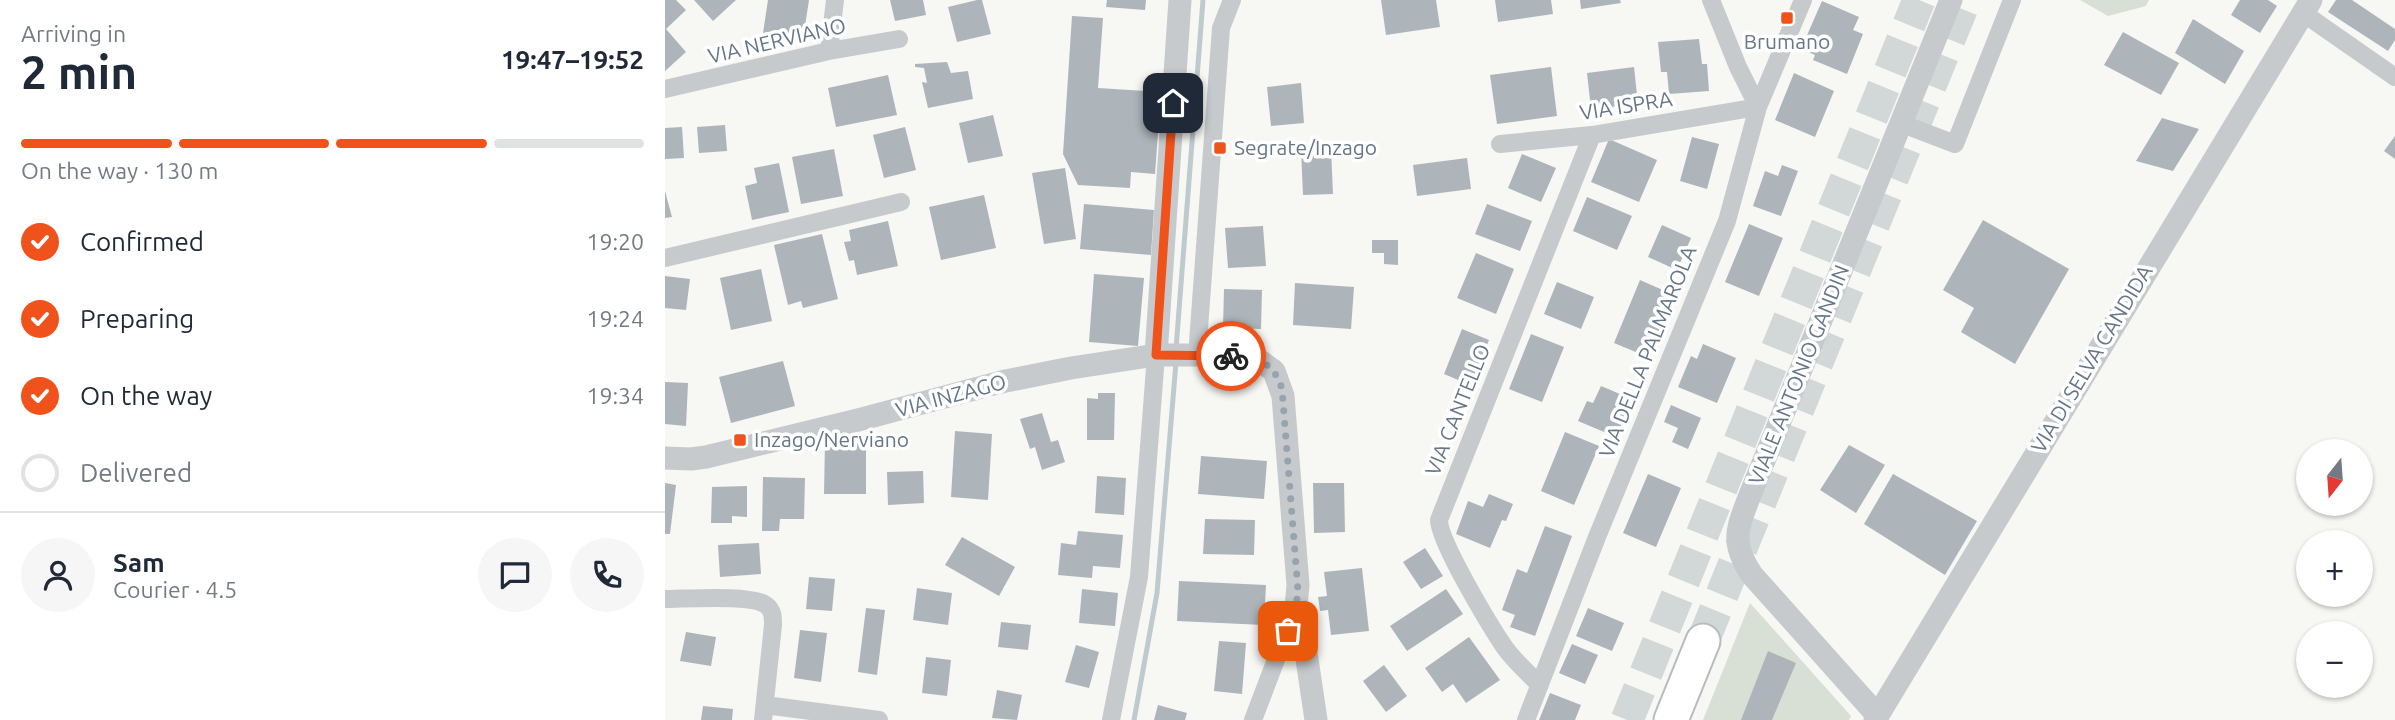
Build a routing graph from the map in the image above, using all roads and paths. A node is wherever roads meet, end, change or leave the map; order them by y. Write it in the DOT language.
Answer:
graph roads {
  1 [pos="835,0"];
  2 [pos="1180,0"];
  3 [pos="1232,0"];
  4 [pos="1711,0"];
  5 [pos="1803,0"];
  6 [pos="1951,0"];
  7 [pos="2012,0"];
  8 [pos="2307,7"];
  9 [pos="899,39"];
  10 [pos="829,51"];
  11 [pos="2395,77"];
  12 [pos="665,89"];
  13 [pos="1758,107"];
  14 [pos="1900,123"];
  15 [pos="1592,135"];
  16 [pos="1500,144"];
  17 [pos="901,202"];
  18 [pos="665,258"];
  19 [pos="1156,355"];
  20 [pos="1198,356"];
  21 [pos="665,458"];
  22 [pos="665,599"];
  23 [pos="1296,607"];
  24 [pos="1703,641"];
  25 [pos="1540,685"];
  26 [pos="764,713"];
  27 [pos="1876,718"];
  28 [pos="879,720"];
  29 [pos="1111,720"];
  30 [pos="1253,720"];
  31 [pos="1316,720"];
  32 [pos="1526,720"];
  33 [pos="1671,720"];
  1 -- 10 [label="street"];
  2 -- 19 [label="street"];
  3 -- 20 [label="street"];
  4 -- 13 [label="street"];
  5 -- 13 [label="street, VIA DELLA PALMAROLA"];
  6 -- 14 [label="street, VIALE ANTONIO GANDIN"];
  7 -- 14 [label="street"];
  8 -- 11 [label="street"];
  8 -- 27 [label="street, VIA DI SELVA CANDIDA"];
  9 -- 10 [label="street, VIA NERVIANO"];
  10 -- 12 [label="street, VIA NERVIANO"];
  13 -- 15 [label="street, VIA ISPRA"];
  13 -- 25 [label="street, VIA DELLA PALMAROLA"];
  14 -- 27 [label="street, VIALE ANTONIO GANDIN"];
  15 -- 16 [label="street, VIA ISPRA"];
  15 -- 25 [label="street, VIA CANTELLO"];
  17 -- 18 [label="street"];
  19 -- 20 [label="street, VIA INZAGO"];
  19 -- 21 [label="street, VIA INZAGO"];
  19 -- 29 [label="street"];
  20 -- 23 [label="street, VIA INZAGO"];
  22 -- 26 [label="street"];
  23 -- 30 [label="street"];
  23 -- 31 [label="street, VIA INZAGO"];
  24 -- 33 [label="highway"];
  25 -- 32 [label="street, VIA DELLA PALMAROLA"];
  26 -- 28 [label="street"];
}
